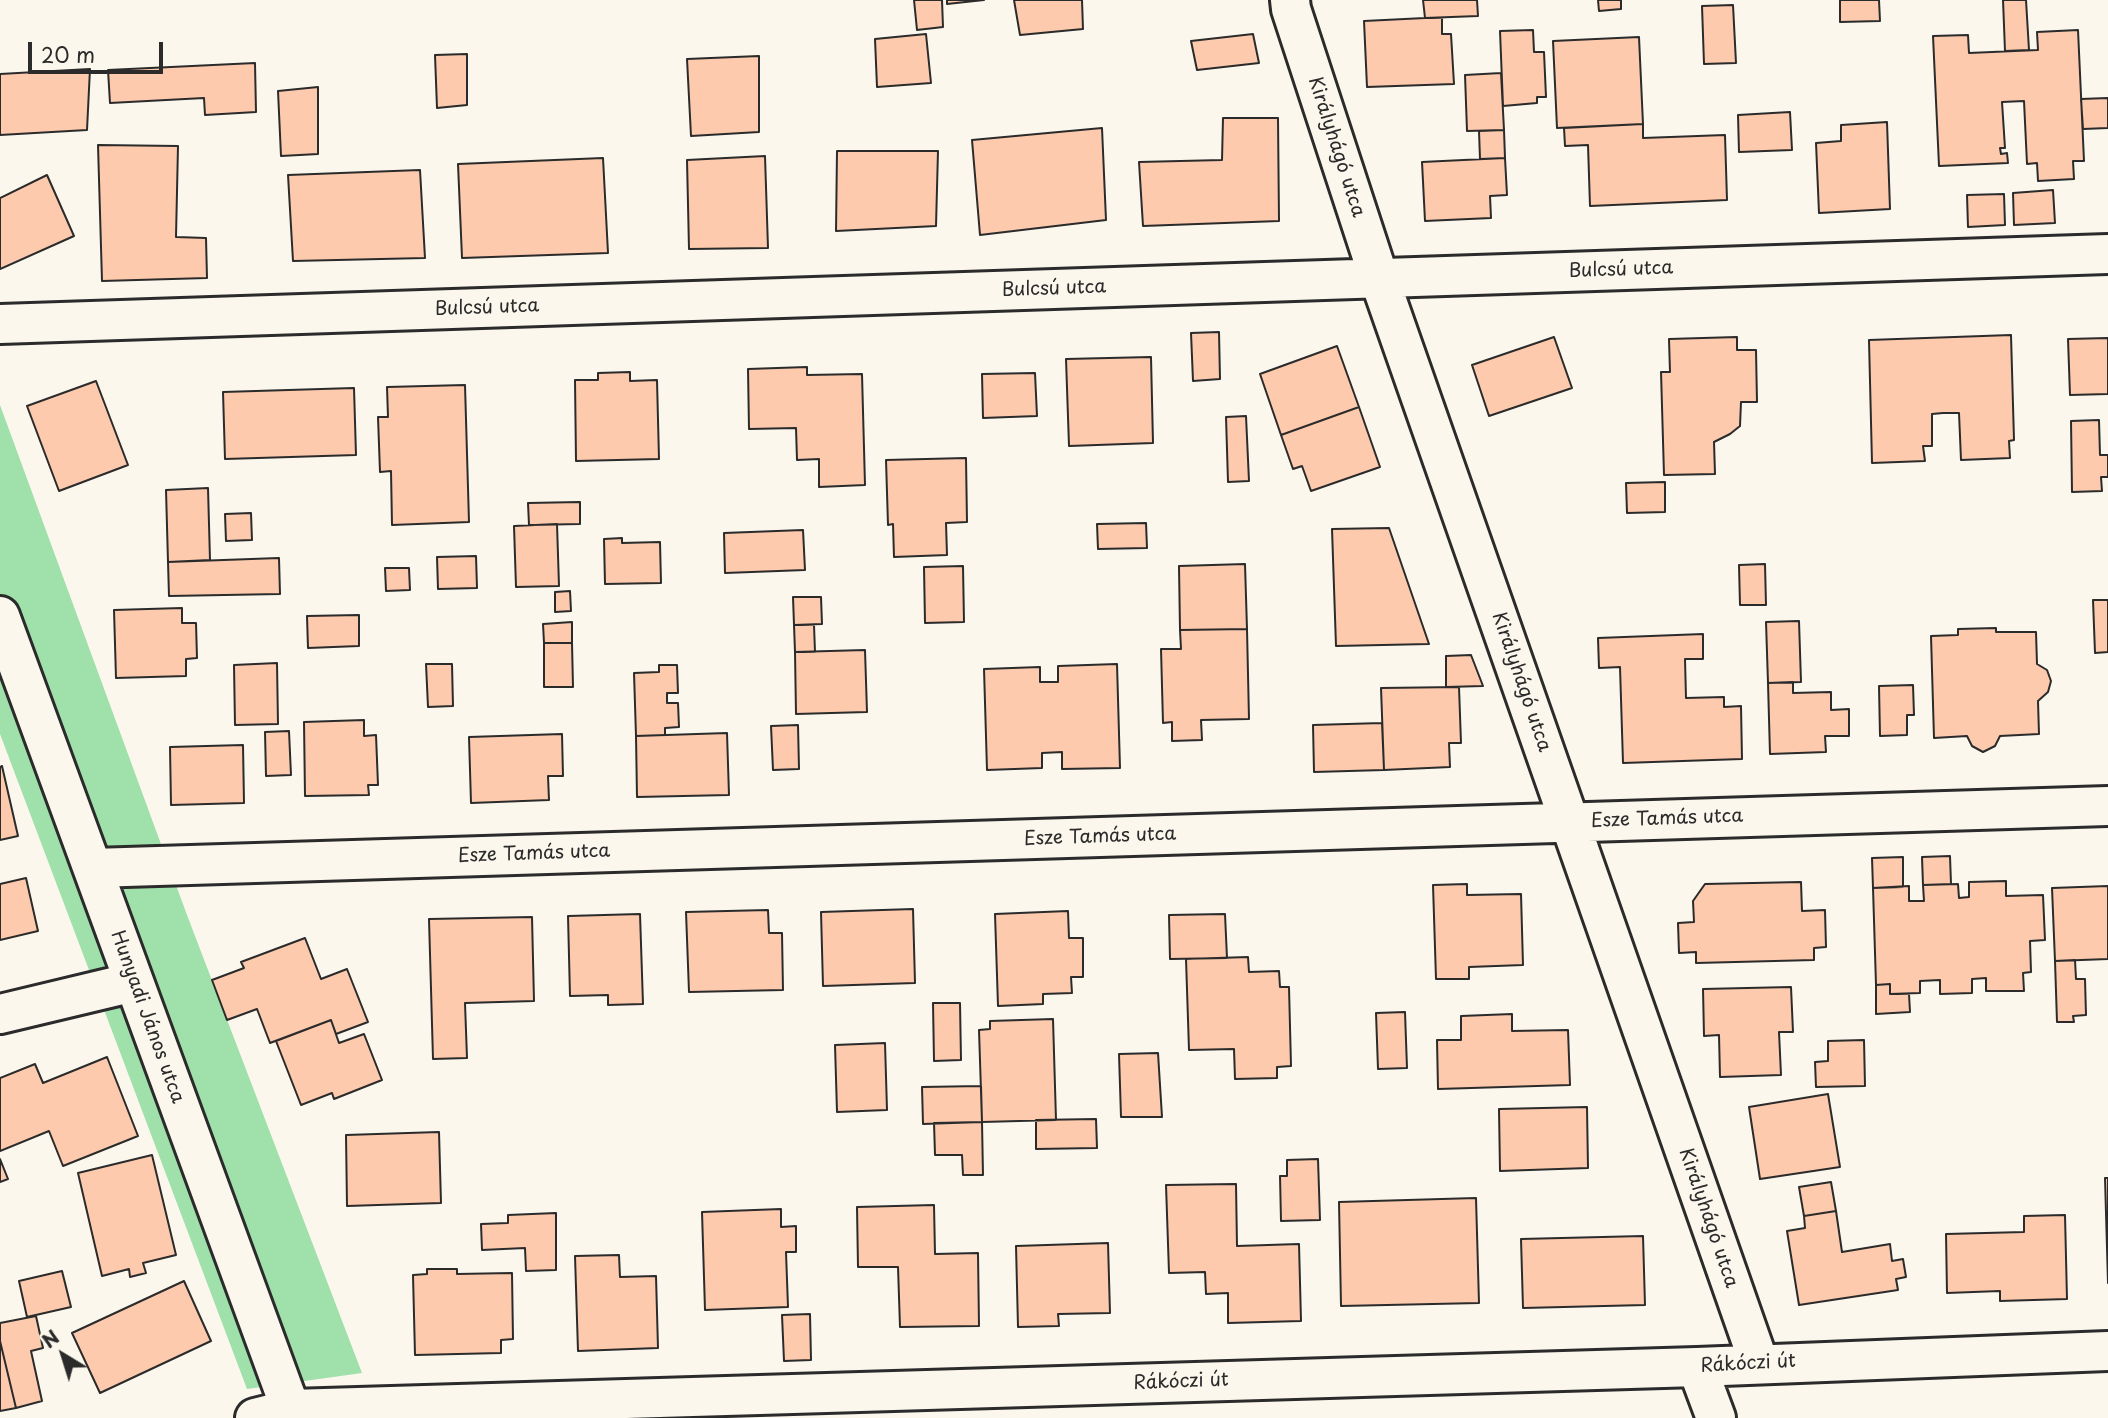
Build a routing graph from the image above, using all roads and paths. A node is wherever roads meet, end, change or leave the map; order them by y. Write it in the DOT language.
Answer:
graph roads {
  1 [pos="1290,0"];
  2 [pos="2108,254"];
  3 [pos="1379,278"];
  4 [pos="0,324"];
  5 [pos="0,616"];
  6 [pos="2108,806"];
  7 [pos="1570,822"];
  8 [pos="93,868"];
  9 [pos="134,982"];
  10 [pos="0,1014"];
  11 [pos="2108,1351"];
  12 [pos="1759,1363"];
  13 [pos="1697,1367"];
  14 [pos="280,1415"];
  15 [pos="1716,1418"];
  1 -- 3 [label="street, Királyhágó utca"];
  2 -- 3 [label="street, Bulcsú utca"];
  3 -- 4 [label="street, Bulcsú utca"];
  3 -- 7 [label="street, Királyhágó utca"];
  5 -- 8 [label="street, Hunyadi János utca"];
  6 -- 7 [label="street, Esze Tamás utca"];
  7 -- 8 [label="street, Esze Tamás utca"];
  7 -- 12 [label="street, Királyhágó utca"];
  8 -- 9 [label="street, Hunyadi János utca"];
  9 -- 10 [label="street"];
  9 -- 14 [label="street, Hunyadi János utca"];
  11 -- 12 [label="street, Rákóczi út"];
  12 -- 13 [label="street, Rákóczi út"];
  13 -- 14 [label="street, Rákóczi út"];
  13 -- 15 [label="street"];
}
